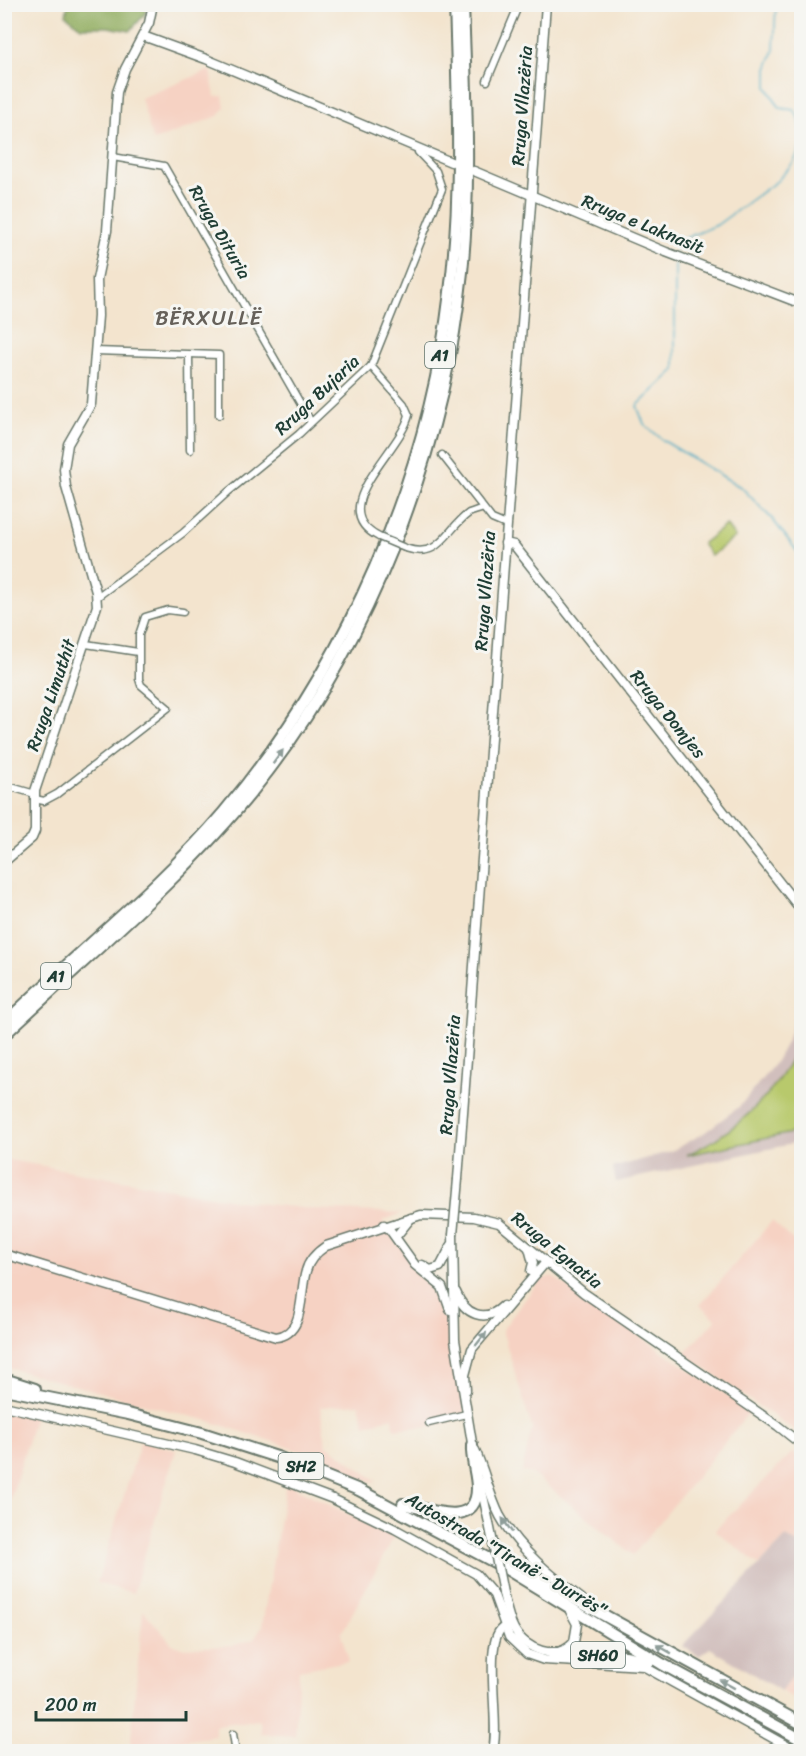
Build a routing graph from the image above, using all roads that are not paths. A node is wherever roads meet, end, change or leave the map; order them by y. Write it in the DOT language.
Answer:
graph roads {
  1 [pos="153,4"];
  2 [pos="455,4"];
  3 [pos="463,4"];
  4 [pos="519,4"];
  5 [pos="546,4"];
  6 [pos="143,36"];
  7 [pos="487,81"];
  8 [pos="418,148"];
  9 [pos="112,157"];
  10 [pos="451,162"];
  11 [pos="474,171"];
  12 [pos="532,196"];
  13 [pos="801,304"];
  14 [pos="95,351"];
  15 [pos="189,355"];
  16 [pos="371,366"];
  17 [pos="219,415"];
  18 [pos="311,422"];
  19 [pos="190,450"];
  20 [pos="442,455"];
  21 [pos="483,508"];
  22 [pos="506,525"];
  23 [pos="505,543"];
  24 [pos="98,597"];
  25 [pos="183,612"];
  26 [pos="86,644"];
  27 [pos="138,652"];
  28 [pos="4,785"];
  29 [pos="35,797"];
  30 [pos="4,862"];
  31 [pos="801,911"];
  32 [pos="103,946"];
  33 [pos="4,1024"];
  34 [pos="4,1035"];
  35 [pos="4,1041"];
  36 [pos="413,1217"];
  37 [pos="393,1222"];
  38 [pos="384,1225"];
  39 [pos="398,1237"];
  40 [pos="453,1238"];
  41 [pos="528,1247"];
  42 [pos="4,1254"];
  43 [pos="544,1260"];
  44 [pos="558,1272"];
  45 [pos="533,1273"];
  46 [pos="453,1280"];
  47 [pos="454,1322"];
  48 [pos="4,1381"];
  49 [pos="4,1389"];
  50 [pos="4,1406"];
  51 [pos="466,1414"];
  52 [pos="429,1423"];
  53 [pos="472,1445"];
  54 [pos="801,1445"];
  55 [pos="403,1504"];
  56 [pos="594,1609"];
  57 [pos="570,1611"];
  58 [pos="504,1627"];
  59 [pos="552,1653"];
  60 [pos="643,1663"];
  61 [pos="662,1664"];
  62 [pos="801,1724"];
  63 [pos="233,1734"];
  64 [pos="801,1740"];
  65 [pos="236,1752"];
  66 [pos="492,1752"];
  67 [pos="798,1752"];
  1 -- 6 [label="main road"];
  2 -- 33 [label="highway, A1"];
  32 -- 3 [label="highway, A1, one-way"];
  4 -- 7 [label="street"];
  5 -- 12 [label="main road, Rruga Vllazëria / SH60"];
  6 -- 8 [label="main road"];
  6 -- 9 [label="main road"];
  8 -- 10 [label="main road"];
  8 -- 16 [label="street, Rruga Bujaria"];
  9 -- 14 [label="main road"];
  9 -- 18 [label="street, Rruga Dituria"];
  11 -- 12 [label="main road, Rruga e Laknasit"];
  12 -- 13 [label="main road, Rruga e Laknasit"];
  12 -- 22 [label="main road, Rruga Vllazëria / SH60"];
  14 -- 15 [label="street"];
  14 -- 24 [label="main road"];
  15 -- 17 [label="street"];
  15 -- 19 [label="street"];
  16 -- 18 [label="street, Rruga Bujaria"];
  16 -- 21 [label="street, bridge"];
  18 -- 24 [label="street, Rruga Bujaria"];
  20 -- 21 [label="street"];
  21 -- 22 [label="street"];
  22 -- 23 [label="main road, Rruga Vllazëria / SH60"];
  23 -- 31 [label="main road, Rruga Domjes"];
  23 -- 40 [label="main road, Rruga Vllazëria / SH60, bridge"];
  24 -- 26 [label="main road, Rruga Limuthit"];
  25 -- 27 [label="street"];
  26 -- 27 [label="street"];
  26 -- 29 [label="main road, Rruga Limuthit"];
  27 -- 29 [label="street"];
  28 -- 29 [label="street"];
  29 -- 30 [label="main road, Rruga Limuthit"];
  32 -- 34 [label="highway, A1"];
  32 -- 35 [label="highway"];
  36 -- 37 [label="main road, Rruga Egnatia"];
  36 -- 39 [label="main road"];
  36 -- 41 [label="main road, Rruga Egnatia"];
  37 -- 38 [label="main road, Rruga Egnatia"];
  37 -- 39 [label="main road"];
  38 -- 39 [label="main road"];
  38 -- 42 [label="main road, Rruga Egnatia"];
  39 -- 40 [label="main road"];
  39 -- 47 [label="main road"];
  40 -- 46 [label="main road, SH60"];
  41 -- 43 [label="main road, Rruga Egnatia"];
  41 -- 45 [label="main road"];
  43 -- 44 [label="main road, Rruga Egnatia"];
  43 -- 45 [label="main road"];
  44 -- 45 [label="main road"];
  44 -- 54 [label="main road, Rruga Egnatia"];
  45 -- 46 [label="main road"];
  51 -- 45 [label="main road, one-way"];
  46 -- 47 [label="main road, SH60"];
  47 -- 51 [label="main road, SH60"];
  48 -- 55 [label="highway, Autostrada \"Tiranë - Durrës\" / SH2"];
  49 -- 57 [label="highway, Autostrada \"Tiranë - Durrës\" / SH2"];
  50 -- 58 [label="main road"];
  51 -- 52 [label="street"];
  51 -- 53 [label="main road, SH60"];
  53 -- 55 [label="highway"];
  56 -- 53 [label="main road, one-way"];
  53 -- 59 [label="main road, SH60, bridge"];
  55 -- 56 [label="highway, Autostrada \"Tiranë - Durrës\" / SH2"];
  62 -- 56 [label="highway, Autostrada \"Tiranë - Durrës\" / SH2, one-way"];
  57 -- 59 [label="main road"];
  57 -- 61 [label="highway, Autostrada \"Tiranë - Durrës\" / SH2"];
  58 -- 60 [label="main road"];
  58 -- 66 [label="main road"];
  59 -- 60 [label="highway, SH60"];
  60 -- 61 [label="highway"];
  60 -- 67 [label="main road"];
  61 -- 64 [label="highway, Autostrada \"Tiranë - Durrës\" / SH2"];
  63 -- 65 [label="street"];
}
